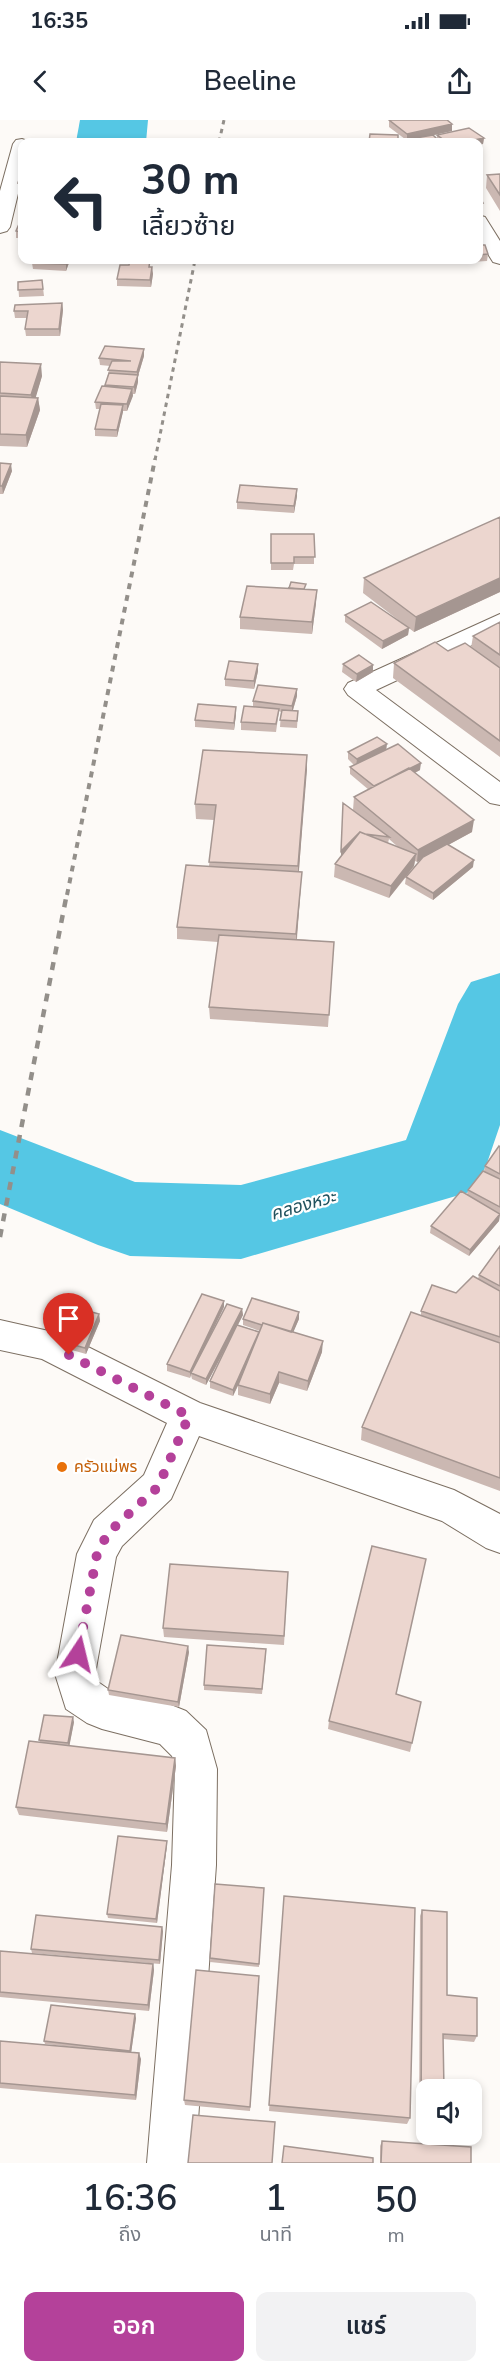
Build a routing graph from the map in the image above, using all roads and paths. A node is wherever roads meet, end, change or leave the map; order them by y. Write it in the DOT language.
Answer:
graph roads {
  1 [pos="18,161"];
  2 [pos="0,227"];
  3 [pos="483,229"];
  4 [pos="500,258"];
  5 [pos="500,622"];
  6 [pos="500,796"];
  7 [pos="0,1335"];
  8 [pos="189,1416"];
  9 [pos="500,1535"];
  10 [pos="171,2163"];
  1 -- 2 [label="street"];
  3 -- 4 [label="street"];
  5 -- 6 [label="street"];
  7 -- 8 [label="street"];
  8 -- 9 [label="street"];
  8 -- 10 [label="street"];
}
